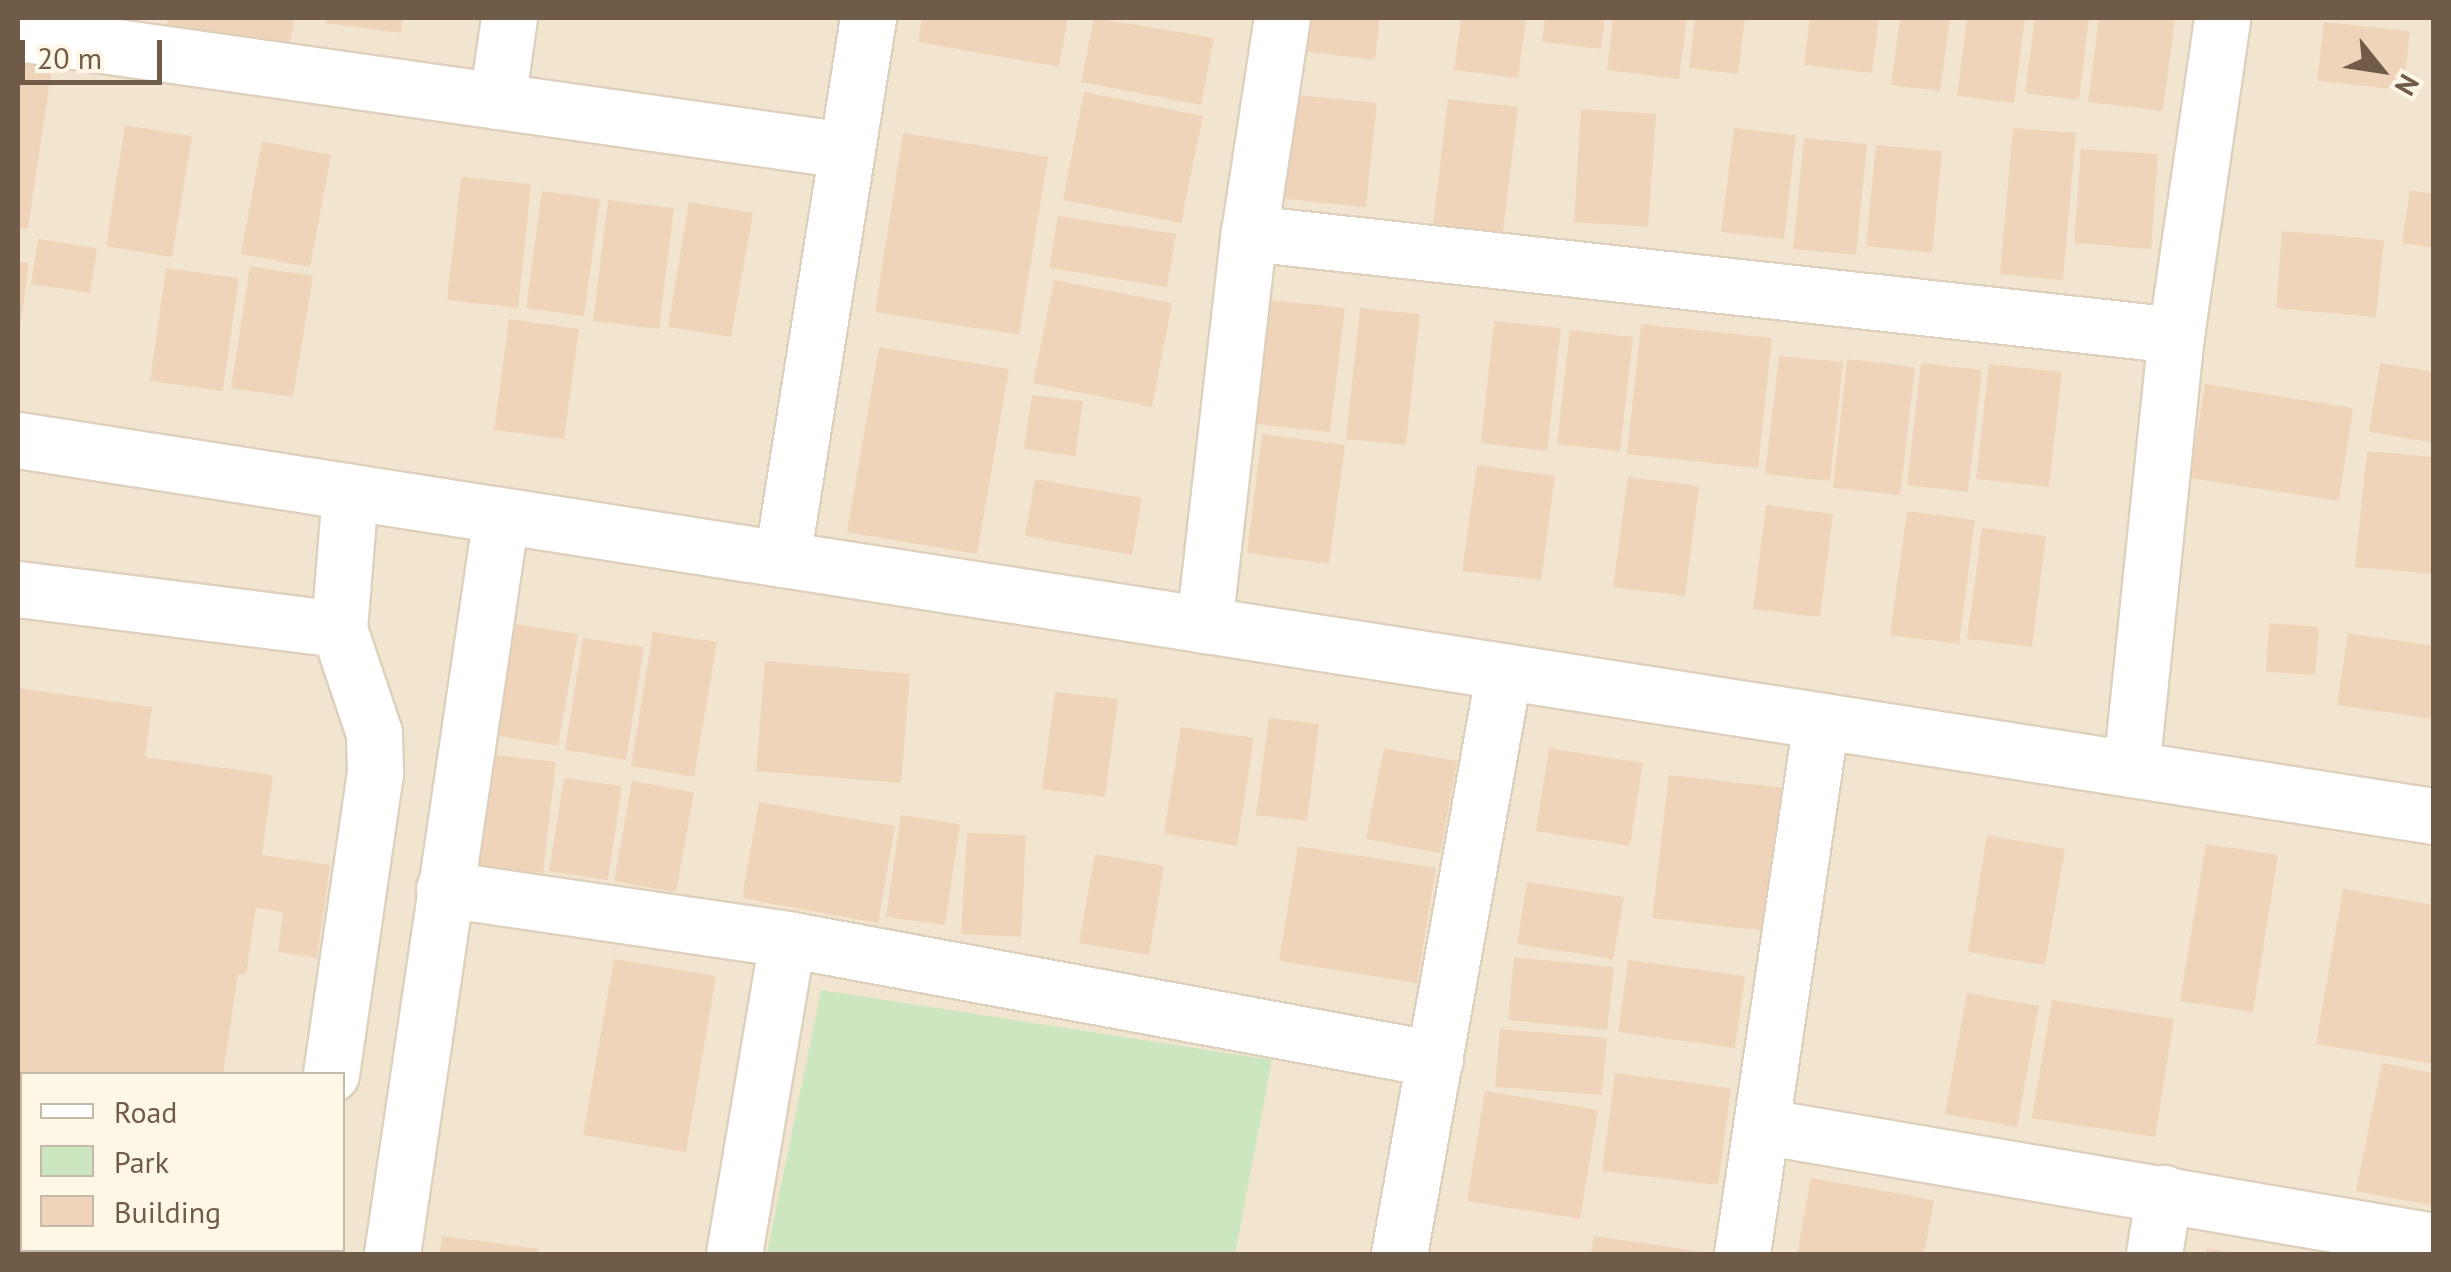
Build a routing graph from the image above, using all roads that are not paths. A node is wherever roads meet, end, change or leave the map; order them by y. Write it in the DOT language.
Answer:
graph roads {
  1 [pos="509,18"];
  2 [pos="868,18"];
  3 [pos="1282,18"];
  4 [pos="2222,18"];
  5 [pos="118,32"];
  6 [pos="18,33"];
  7 [pos="497,101"];
  8 [pos="846,150"];
  9 [pos="1249,233"];
  10 [pos="2176,335"];
  11 [pos="18,440"];
  12 [pos="350,492"];
  13 [pos="502,516"];
  14 [pos="782,559"];
  15 [pos="18,589"];
  16 [pos="1204,625"];
  17 [pos="340,629"];
  18 [pos="1504,671"];
  19 [pos="1821,721"];
  20 [pos="2131,769"];
  21 [pos="2434,816"];
  22 [pos="444,889"];
  23 [pos="787,939"];
  24 [pos="1435,1058"];
  25 [pos="332,1072"];
  26 [pos="1762,1126"];
  27 [pos="2164,1193"];
  28 [pos="2434,1241"];
  29 [pos="392,1254"];
  30 [pos="734,1254"];
  31 [pos="1399,1254"];
  32 [pos="1742,1254"];
  33 [pos="2154,1254"];
  1 -- 7 [label="street"];
  2 -- 8 [label="street"];
  3 -- 9 [label="street"];
  4 -- 10 [label="street"];
  5 -- 6 [label="street"];
  5 -- 7 [label="street"];
  7 -- 8 [label="street"];
  8 -- 14 [label="street"];
  9 -- 10 [label="street"];
  9 -- 16 [label="street"];
  10 -- 20 [label="street"];
  11 -- 12 [label="street"];
  12 -- 13 [label="street"];
  12 -- 17 [label="street"];
  13 -- 14 [label="street"];
  13 -- 22 [label="street"];
  14 -- 16 [label="street"];
  15 -- 17 [label="street"];
  16 -- 18 [label="street"];
  17 -- 25 [label="street"];
  18 -- 19 [label="street"];
  18 -- 24 [label="street"];
  19 -- 20 [label="street"];
  19 -- 26 [label="street"];
  20 -- 21 [label="street"];
  22 -- 23 [label="street"];
  22 -- 29 [label="street"];
  23 -- 24 [label="street"];
  23 -- 30 [label="street"];
  24 -- 31 [label="street"];
  26 -- 27 [label="street"];
  26 -- 32 [label="street"];
  27 -- 28 [label="street"];
  27 -- 33 [label="street"];
}
